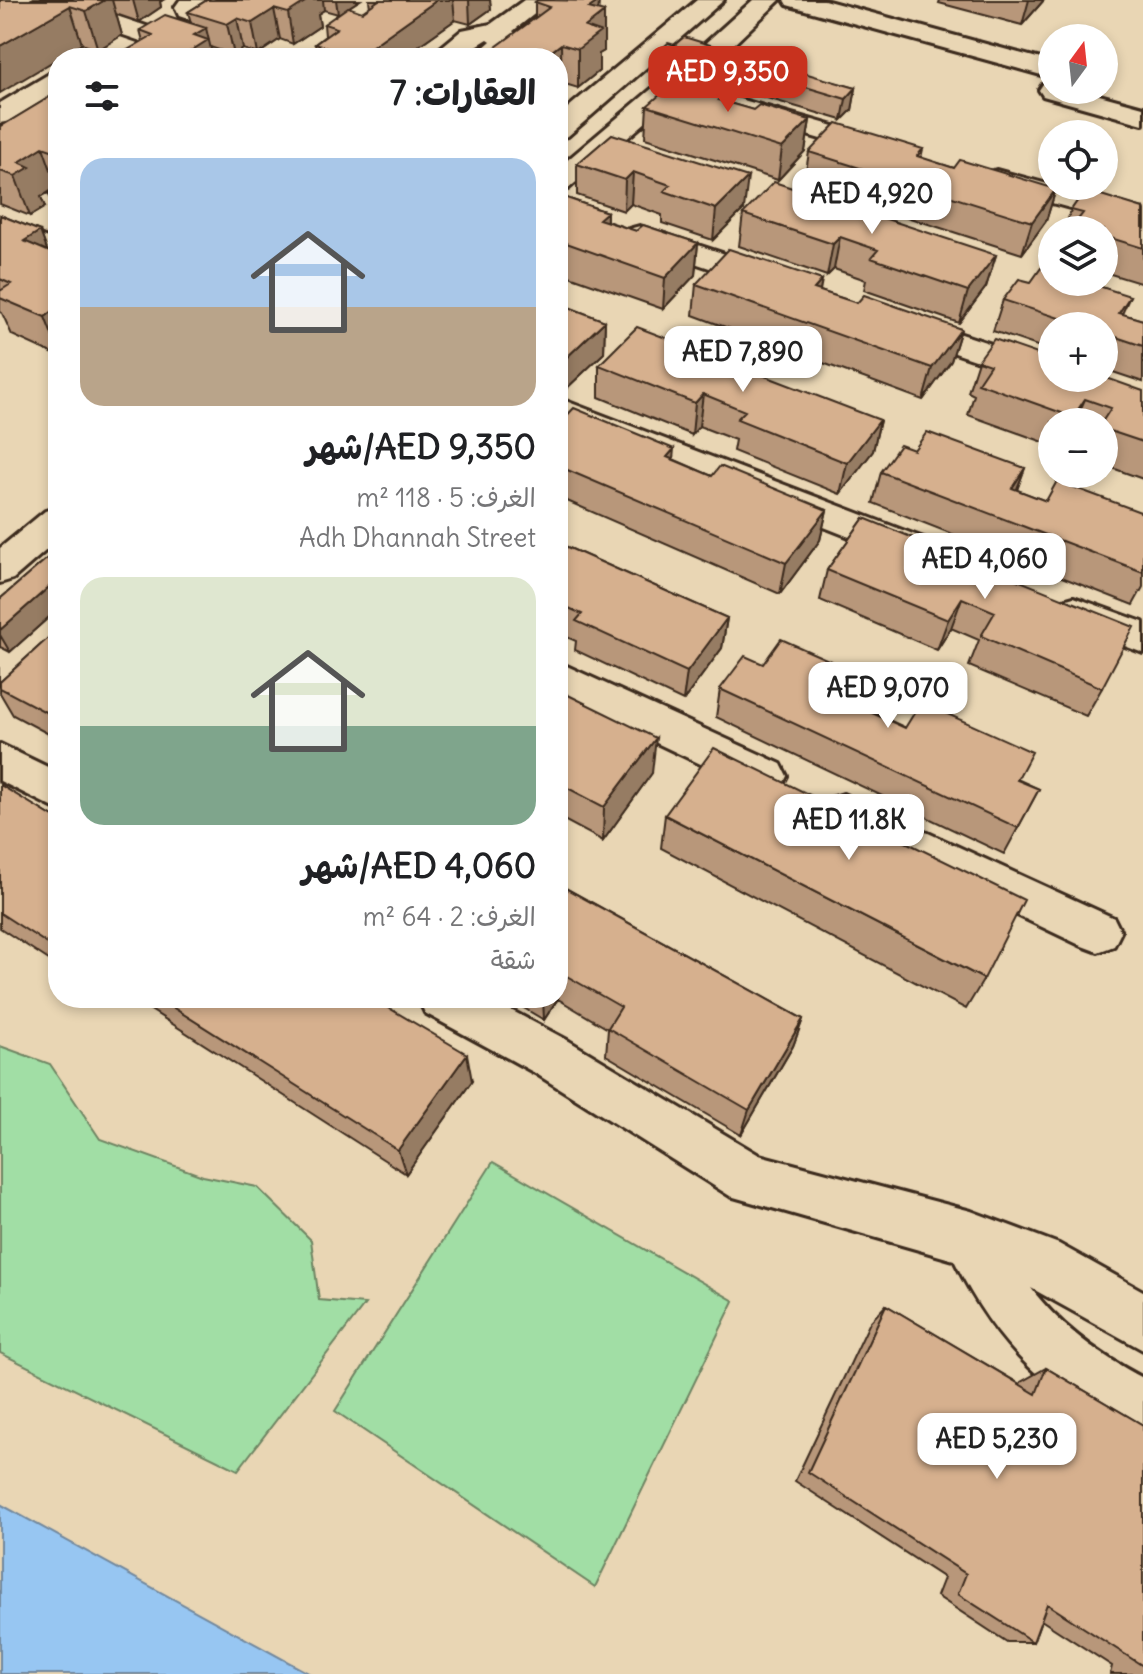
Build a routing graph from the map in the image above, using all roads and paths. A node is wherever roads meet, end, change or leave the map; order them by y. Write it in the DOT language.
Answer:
graph roads {
  1 [pos="45,0"];
  2 [pos="235,0"];
  3 [pos="540,0"];
  4 [pos="712,0"];
  5 [pos="768,0"];
  6 [pos="796,0"];
  7 [pos="194,7"];
  8 [pos="833,10"];
  9 [pos="496,32"];
  10 [pos="153,37"];
  11 [pos="135,48"];
  12 [pos="185,48"];
  13 [pos="454,48"];
  14 [pos="497,48"];
  15 [pos="1038,66"];
  16 [pos="685,75"];
  17 [pos="1038,86"];
  18 [pos="1118,88"];
  19 [pos="48,89"];
  20 [pos="1143,95"];
  21 [pos="1101,104"];
  22 [pos="48,113"];
  23 [pos="1143,116"];
  24 [pos="568,122"];
  25 [pos="6,126"];
  26 [pos="907,155"];
  27 [pos="964,171"];
  28 [pos="568,174"];
  29 [pos="1143,219"];
  30 [pos="616,227"];
  31 [pos="0,229"];
  32 [pos="48,249"];
  33 [pos="803,290"];
  34 [pos="877,316"];
  35 [pos="1038,370"];
  36 [pos="568,413"];
  37 [pos="48,528"];
  38 [pos="941,559"];
  39 [pos="48,561"];
  40 [pos="0,569"];
  41 [pos="1042,599"];
  42 [pos="0,602"];
  43 [pos="48,628"];
  44 [pos="1143,638"];
  45 [pos="0,670"];
  46 [pos="568,683"];
  47 [pos="0,761"];
  48 [pos="48,787"];
  49 [pos="1098,932"];
  50 [pos="461,1008"];
  51 [pos="971,1238"];
  52 [pos="1143,1322"];
  53 [pos="1143,1409"];
  1 -- 10 [label="street"];
  2 -- 7 [label="street"];
  3 -- 9 [label="street"];
  4 -- 24 [label="street"];
  5 -- 16 [label="street"];
  6 -- 8 [label="street"];
  7 -- 10 [label="street"];
  8 -- 15 [label="street"];
  8 -- 17 [label="street"];
  9 -- 13 [label="street"];
  9 -- 14 [label="street"];
  10 -- 11 [label="street"];
  10 -- 12 [label="street"];
  16 -- 26 [label="street"];
  16 -- 28 [label="street"];
  18 -- 20 [label="street"];
  19 -- 25 [label="street"];
  21 -- 23 [label="street"];
  22 -- 25 [label="street"];
  27 -- 29 [label="street"];
  30 -- 33 [label="street"];
  31 -- 32 [label="street"];
  34 -- 35 [label="street"];
  36 -- 38 [label="street"];
  37 -- 40 [label="street"];
  39 -- 42 [label="street"];
  41 -- 44 [label="street"];
  43 -- 45 [label="street"];
  46 -- 49 [label="street"];
  47 -- 48 [label="street"];
  50 -- 51 [label="street"];
  51 -- 52 [label="street"];
  51 -- 53 [label="street"];
}
